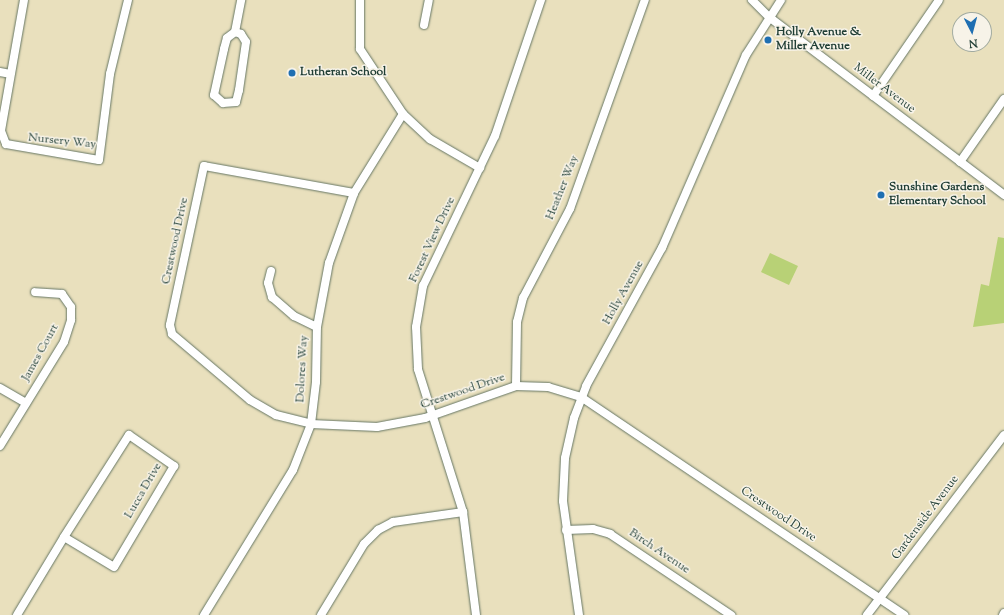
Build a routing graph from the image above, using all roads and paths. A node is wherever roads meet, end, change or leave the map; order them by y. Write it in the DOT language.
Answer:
graph roads {
  1 [pos="24,0"];
  2 [pos="128,0"];
  3 [pos="241,0"];
  4 [pos="360,0"];
  5 [pos="429,0"];
  6 [pos="541,0"];
  7 [pos="645,0"];
  8 [pos="752,0"];
  9 [pos="781,0"];
  10 [pos="939,0"];
  11 [pos="768,17"];
  12 [pos="424,25"];
  13 [pos="235,32"];
  14 [pos="0,72"];
  15 [pos="10,74"];
  16 [pos="873,96"];
  17 [pos="1004,99"];
  18 [pos="403,114"];
  19 [pos="960,162"];
  20 [pos="480,168"];
  21 [pos="354,193"];
  22 [pos="1004,195"];
  23 [pos="271,271"];
  24 [pos="35,292"];
  25 [pos="317,326"];
  26 [pos="516,386"];
  27 [pos="0,388"];
  28 [pos="581,397"];
  29 [pos="26,404"];
  30 [pos="434,416"];
  31 [pos="311,424"];
  32 [pos="1004,435"];
  33 [pos="0,446"];
  34 [pos="462,512"];
  35 [pos="566,530"];
  36 [pos="64,537"];
  37 [pos="881,597"];
  38 [pos="17,615"];
  39 [pos="204,615"];
  40 [pos="321,615"];
  41 [pos="476,615"];
  42 [pos="579,615"];
  43 [pos="731,615"];
  44 [pos="867,615"];
  45 [pos="904,615"];
  1 -- 15 [label="street, Nursery Way"];
  2 -- 15 [label="street, Nursery Way"];
  3 -- 13 [label="street"];
  4 -- 18 [label="street"];
  5 -- 12 [label="street"];
  6 -- 20 [label="street, Forest View Drive"];
  7 -- 26 [label="street, Heather Way"];
  8 -- 11 [label="street, Miller Avenue"];
  9 -- 11 [label="street, Holly Avenue"];
  10 -- 16 [label="street"];
  11 -- 16 [label="street, Miller Avenue"];
  11 -- 28 [label="street, Holly Avenue"];
  13 -- 13 [label="street"];
  14 -- 15 [label="street"];
  16 -- 19 [label="street, Miller Avenue"];
  17 -- 19 [label="street"];
  18 -- 20 [label="street"];
  18 -- 21 [label="street, Dolores Way"];
  19 -- 22 [label="street, Miller Avenue"];
  20 -- 30 [label="street, Forest View Drive"];
  21 -- 25 [label="street, Dolores Way"];
  21 -- 31 [label="street, Crestwood Drive"];
  23 -- 25 [label="street"];
  24 -- 29 [label="street, James Court"];
  25 -- 31 [label="street, Dolores Way"];
  26 -- 28 [label="street, Crestwood Drive"];
  26 -- 30 [label="street, Crestwood Drive"];
  27 -- 29 [label="street"];
  28 -- 35 [label="street, Holly Avenue"];
  28 -- 37 [label="street, Crestwood Drive"];
  29 -- 33 [label="street, James Court"];
  30 -- 31 [label="street, Crestwood Drive"];
  30 -- 34 [label="street, Forest View Drive"];
  31 -- 39 [label="street, Dolores Way"];
  32 -- 37 [label="street, Gardenside Avenue"];
  34 -- 40 [label="street"];
  34 -- 41 [label="street, Forest View Drive"];
  35 -- 42 [label="street, Holly Avenue"];
  35 -- 43 [label="street, Birch Avenue"];
  36 -- 36 [label="street, Lucca Drive"];
  36 -- 38 [label="street, Lucca Drive"];
  37 -- 44 [label="street, Gardenside Avenue"];
  37 -- 45 [label="street, Crestwood Drive"];
}
